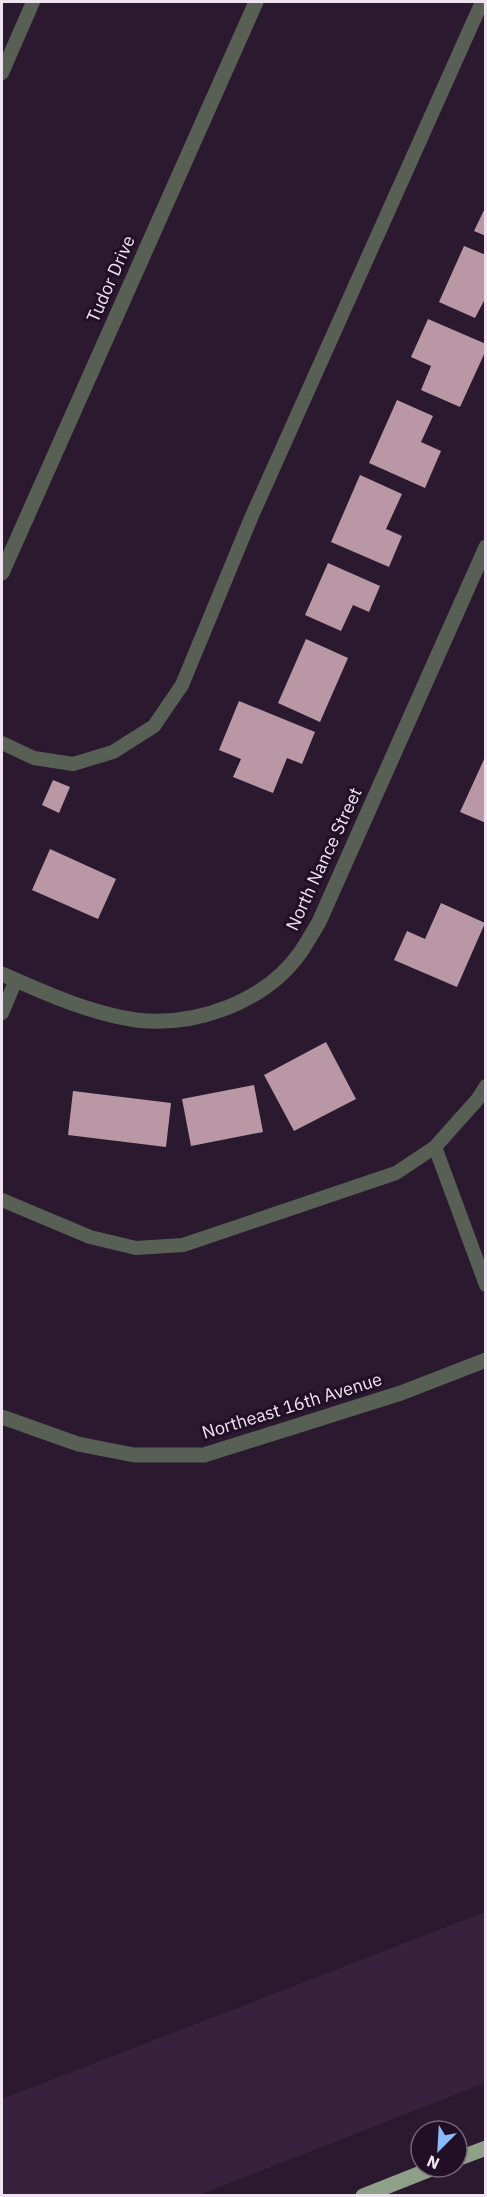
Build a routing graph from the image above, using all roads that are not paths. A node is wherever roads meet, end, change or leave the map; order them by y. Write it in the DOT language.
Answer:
graph roads {
  1 [pos="33,2"];
  2 [pos="256,2"];
  3 [pos="482,2"];
  4 [pos="2,73"];
  5 [pos="486,547"];
  6 [pos="2,573"];
  7 [pos="2,743"];
  8 [pos="9,977"];
  9 [pos="2,1013"];
  10 [pos="486,1086"];
  11 [pos="435,1147"];
  12 [pos="2,1200"];
  13 [pos="486,1285"];
  14 [pos="486,1360"];
  15 [pos="2,1417"];
  16 [pos="485,2151"];
  17 [pos="469,2156"];
  18 [pos="409,2178"];
  19 [pos="363,2196"];
  1 -- 4 [label="lane"];
  2 -- 6 [label="street, Tudor Drive"];
  3 -- 7 [label="lane"];
  5 -- 8 [label="street, North Nance Street"];
  8 -- 9 [label="lane"];
  10 -- 11 [label="lane"];
  11 -- 12 [label="lane"];
  11 -- 13 [label="lane"];
  14 -- 15 [label="street, Northeast 16th Avenue"];
  16 -- 17 [label="main road"];
  18 -- 19 [label="main road"];
}
